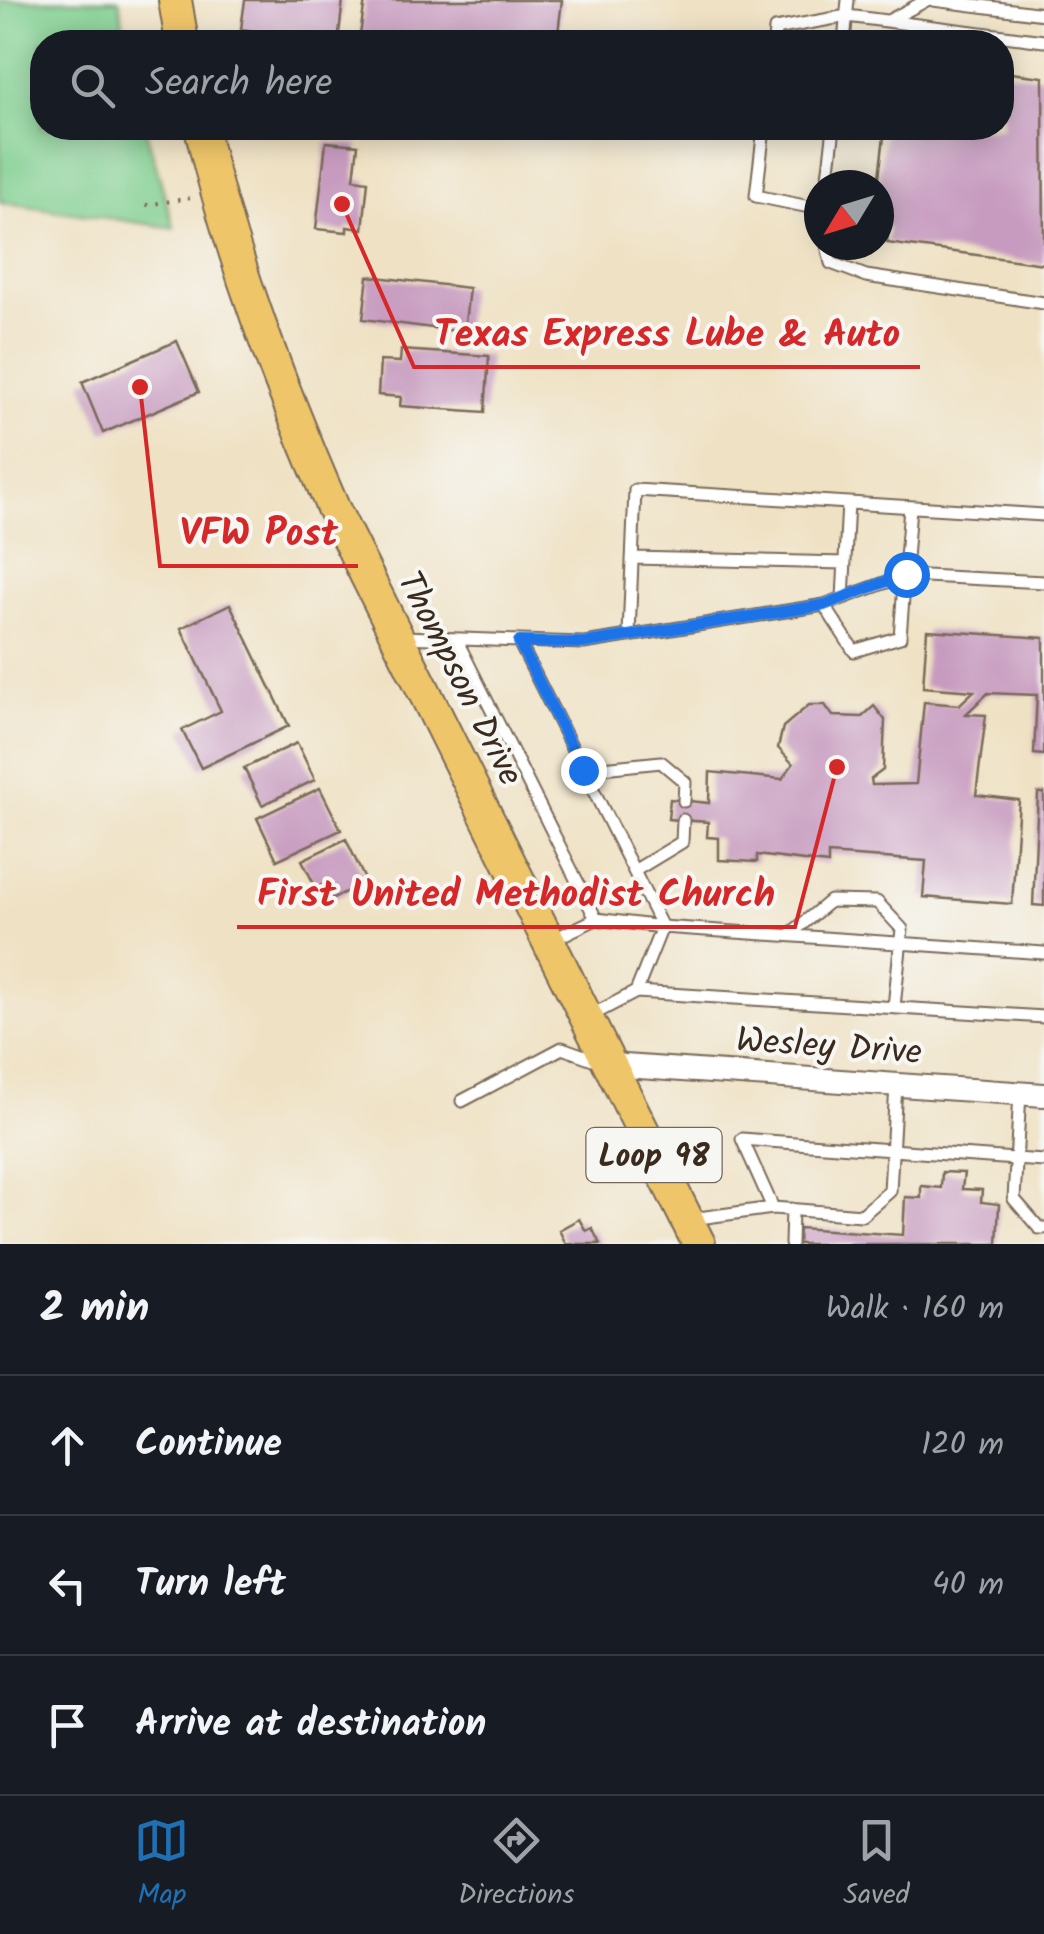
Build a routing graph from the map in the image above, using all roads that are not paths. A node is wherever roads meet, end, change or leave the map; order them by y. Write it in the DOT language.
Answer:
graph roads {
  1 [pos="175,0"];
  2 [pos="848,0"];
  3 [pos="930,0"];
  4 [pos="1044,14"];
  5 [pos="847,16"];
  6 [pos="888,22"];
  7 [pos="180,30"];
  8 [pos="776,30"];
  9 [pos="845,30"];
  10 [pos="954,30"];
  11 [pos="1014,37"];
  12 [pos="1044,41"];
  13 [pos="204,140"];
  14 [pos="763,140"];
  15 [pos="833,140"];
  16 [pos="829,170"];
  17 [pos="804,206"];
  18 [pos="831,260"];
  19 [pos="1044,303"];
  20 [pos="848,502"];
  21 [pos="910,506"];
  22 [pos="1044,515"];
  23 [pos="632,558"];
  24 [pos="845,563"];
  25 [pos="906,574"];
  26 [pos="1044,582"];
  27 [pos="843,598"];
  28 [pos="824,605"];
  29 [pos="629,634"];
  30 [pos="396,637"];
  31 [pos="456,638"];
  32 [pos="519,642"];
  33 [pos="583,770"];
  34 [pos="684,801"];
  35 [pos="684,820"];
  36 [pos="634,871"];
  37 [pos="596,919"];
  38 [pos="662,927"];
  39 [pos="789,936"];
  40 [pos="548,941"];
  41 [pos="901,943"];
  42 [pos="1044,954"];
  43 [pos="636,992"];
  44 [pos="894,1007"];
  45 [pos="586,1018"];
  46 [pos="1044,1018"];
  47 [pos="610,1065"];
  48 [pos="896,1085"];
  49 [pos="1032,1094"];
  50 [pos="462,1100"];
  51 [pos="892,1150"];
  52 [pos="1017,1159"];
  53 [pos="1044,1161"];
  54 [pos="773,1208"];
  55 [pos="792,1209"];
  56 [pos="1044,1228"];
  57 [pos="693,1232"];
  58 [pos="792,1244"];
  1 -- 7 [label="main road"];
  2 -- 5 [label="lane"];
  3 -- 4 [label="lane"];
  3 -- 6 [label="lane"];
  5 -- 6 [label="lane"];
  5 -- 8 [label="lane"];
  5 -- 9 [label="lane"];
  6 -- 10 [label="lane"];
  11 -- 12 [label="lane"];
  13 -- 30 [label="main road, Thompson Drive / Loop 98"];
  14 -- 17 [label="lane"];
  15 -- 16 [label="lane"];
  18 -- 19 [label="lane"];
  20 -- 21 [label="lane"];
  20 -- 23 [label="lane"];
  20 -- 24 [label="lane"];
  21 -- 22 [label="lane"];
  21 -- 25 [label="lane"];
  23 -- 24 [label="lane"];
  23 -- 29 [label="lane"];
  24 -- 27 [label="lane"];
  25 -- 26 [label="lane"];
  25 -- 27 [label="lane"];
  25 -- 28 [label="lane"];
  27 -- 28 [label="lane"];
  28 -- 29 [label="lane"];
  29 -- 32 [label="lane"];
  30 -- 31 [label="lane"];
  30 -- 40 [label="main road, Thompson Drive / Loop 98"];
  31 -- 32 [label="lane"];
  31 -- 37 [label="lane"];
  32 -- 33 [label="lane"];
  33 -- 34 [label="lane"];
  33 -- 36 [label="lane"];
  35 -- 36 [label="lane"];
  36 -- 38 [label="lane"];
  37 -- 38 [label="lane"];
  37 -- 40 [label="lane"];
  38 -- 39 [label="lane"];
  38 -- 43 [label="lane"];
  39 -- 41 [label="lane"];
  39 -- 41 [label="lane"];
  40 -- 45 [label="main road, Thompson Drive / Loop 98"];
  41 -- 42 [label="lane"];
  41 -- 44 [label="lane"];
  43 -- 44 [label="lane"];
  43 -- 45 [label="lane"];
  44 -- 46 [label="lane"];
  45 -- 47 [label="main road, Thompson Drive / Loop 98"];
  47 -- 48 [label="street, Wesley Drive"];
  47 -- 50 [label="lane"];
  47 -- 57 [label="main road, Thompson Drive / Loop 98"];
  48 -- 49 [label="street, Wesley Drive"];
  48 -- 51 [label="lane"];
  49 -- 52 [label="lane"];
  51 -- 52 [label="lane"];
  51 -- 54 [label="lane"];
  51 -- 55 [label="lane"];
  52 -- 53 [label="lane"];
  52 -- 56 [label="lane"];
  54 -- 55 [label="lane"];
  54 -- 57 [label="lane"];
  55 -- 58 [label="lane"];
}
